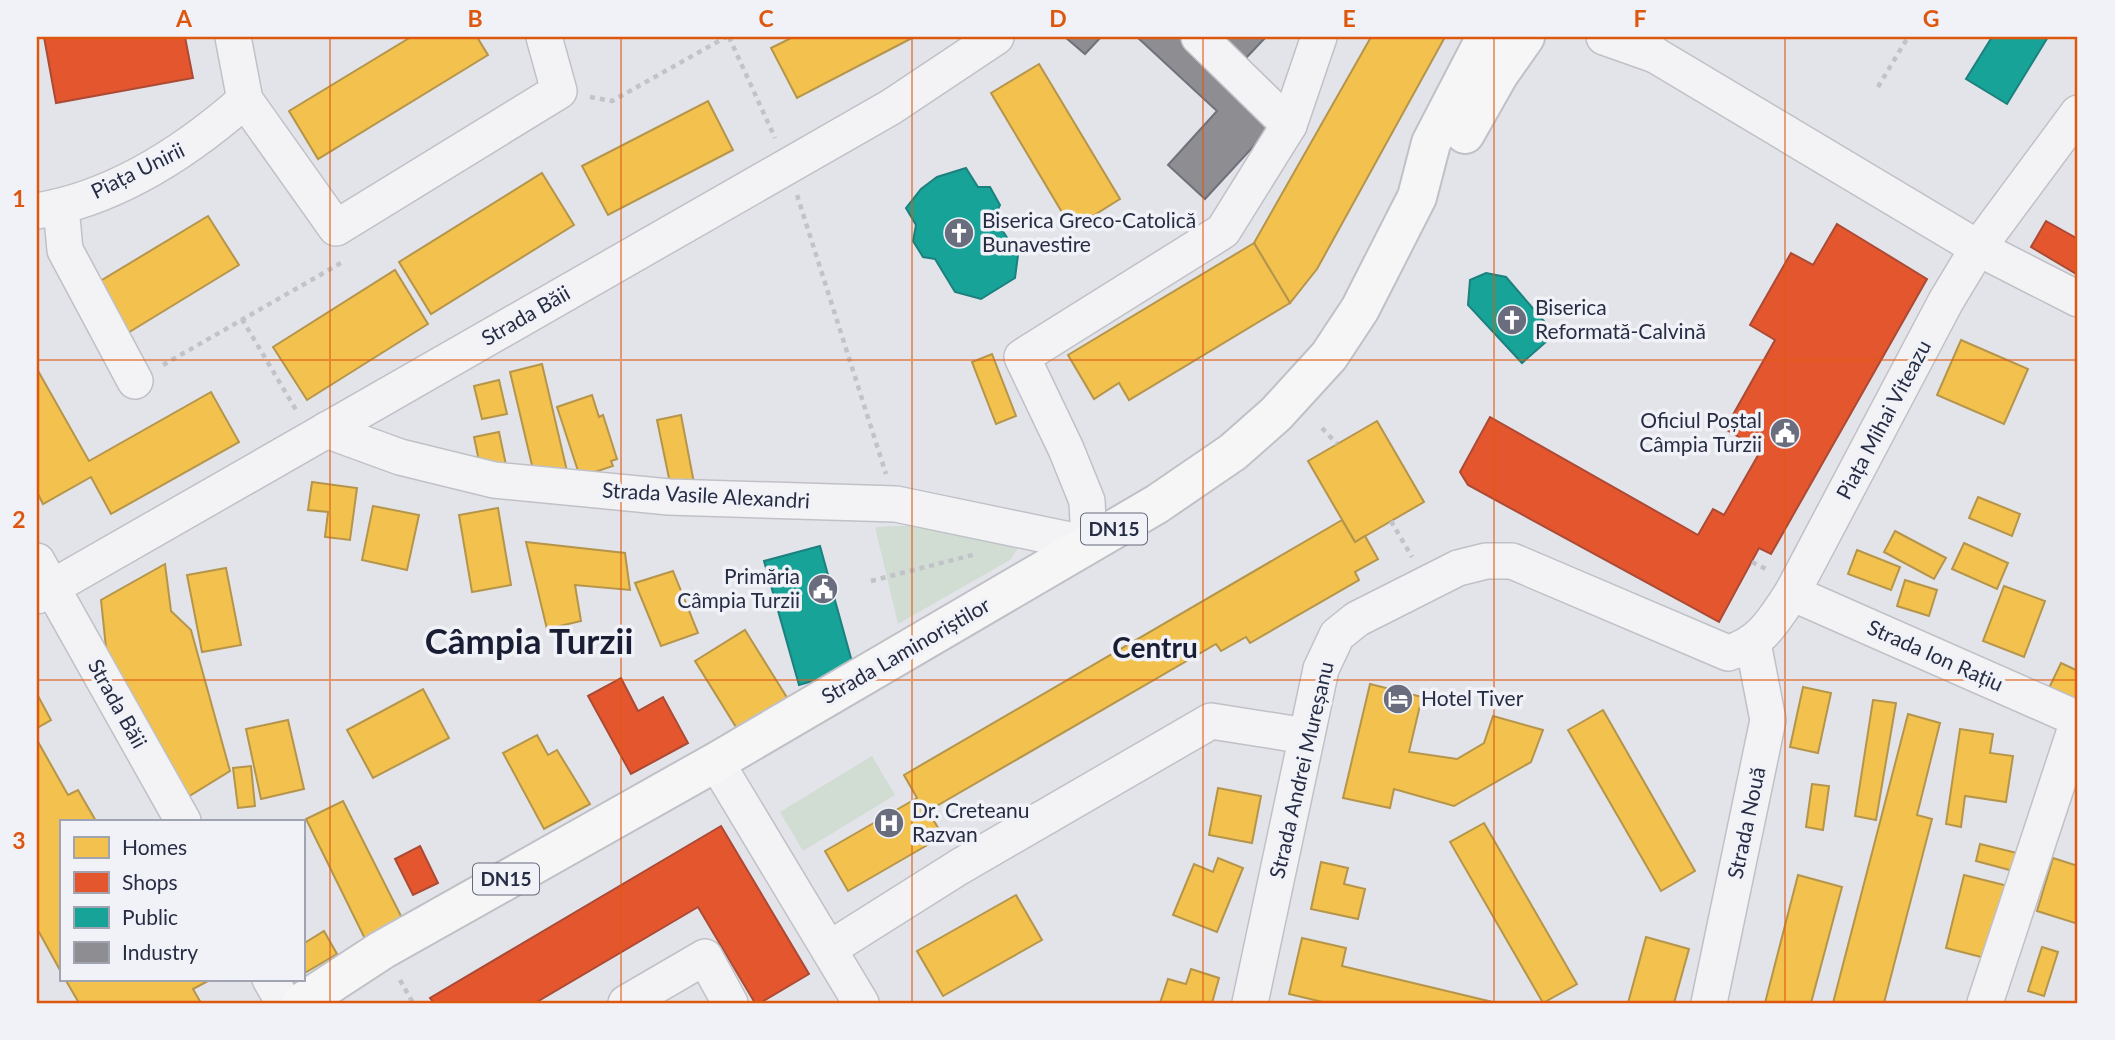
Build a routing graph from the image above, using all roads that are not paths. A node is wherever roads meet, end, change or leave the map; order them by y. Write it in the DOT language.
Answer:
graph roads {
  1 [pos="233,37"];
  2 [pos="544,37"];
  3 [pos="996,37"];
  4 [pos="1199,37"];
  5 [pos="1319,37"];
  6 [pos="1486,37"];
  7 [pos="1525,37"];
  8 [pos="1604,37"];
  9 [pos="1645,46"];
  10 [pos="245,100"];
  11 [pos="2078,113"];
  12 [pos="1289,125"];
  13 [pos="1417,197"];
  14 [pos="49,209"];
  15 [pos="1978,248"];
  16 [pos="2078,299"];
  17 [pos="135,381"];
  18 [pos="319,434"];
  19 [pos="1090,544"];
  20 [pos="42,581"];
  21 [pos="1792,593"];
  22 [pos="1753,643"];
  23 [pos="2078,720"];
  24 [pos="1306,736"];
  25 [pos="716,762"];
  26 [pos="182,820"];
  27 [pos="829,949"];
  28 [pos="272,981"];
  29 [pos="284,1003"];
  30 [pos="301,1003"];
  31 [pos="626,1003"];
  32 [pos="730,1003"];
  33 [pos="861,1003"];
  34 [pos="1250,1003"];
  35 [pos="1709,1003"];
  36 [pos="1985,1003"];
  1 -- 10 [label="street"];
  2 -- 10 [label="street"];
  3 -- 18 [label="street, Strada Băii"];
  4 -- 12 [label="street"];
  5 -- 12 [label="street"];
  6 -- 13 [label="main road, Strada Laminoriștilor / DN15"];
  7 -- 13 [label="main road, Strada Laminoriștilor / DN15"];
  8 -- 9 [label="street"];
  9 -- 15 [label="street"];
  10 -- 14 [label="street, Piața Unirii"];
  11 -- 15 [label="street, Piața Mihai Viteazu"];
  12 -- 19 [label="street"];
  13 -- 19 [label="main road, Strada Laminoriștilor / DN15"];
  14 -- 17 [label="street"];
  15 -- 16 [label="street"];
  15 -- 21 [label="street, Piața Mihai Viteazu"];
  18 -- 19 [label="street, Strada Vasile Alexandri"];
  18 -- 20 [label="street, Strada Băii"];
  19 -- 25 [label="main road, Strada Laminoriștilor / DN15"];
  20 -- 26 [label="street, Strada Băii"];
  21 -- 22 [label="street"];
  21 -- 23 [label="street, Strada Ion Rațiu"];
  22 -- 24 [label="street, Strada Andrei Mureșanu"];
  22 -- 35 [label="street, Strada Nouă"];
  23 -- 36 [label="street"];
  24 -- 27 [label="street"];
  24 -- 34 [label="street, Strada Andrei Mureșanu"];
  25 -- 27 [label="street"];
  25 -- 30 [label="main road, Strada Laminoriștilor / DN15"];
  27 -- 33 [label="street"];
  28 -- 29 [label="street"];
  31 -- 32 [label="street"];
}
